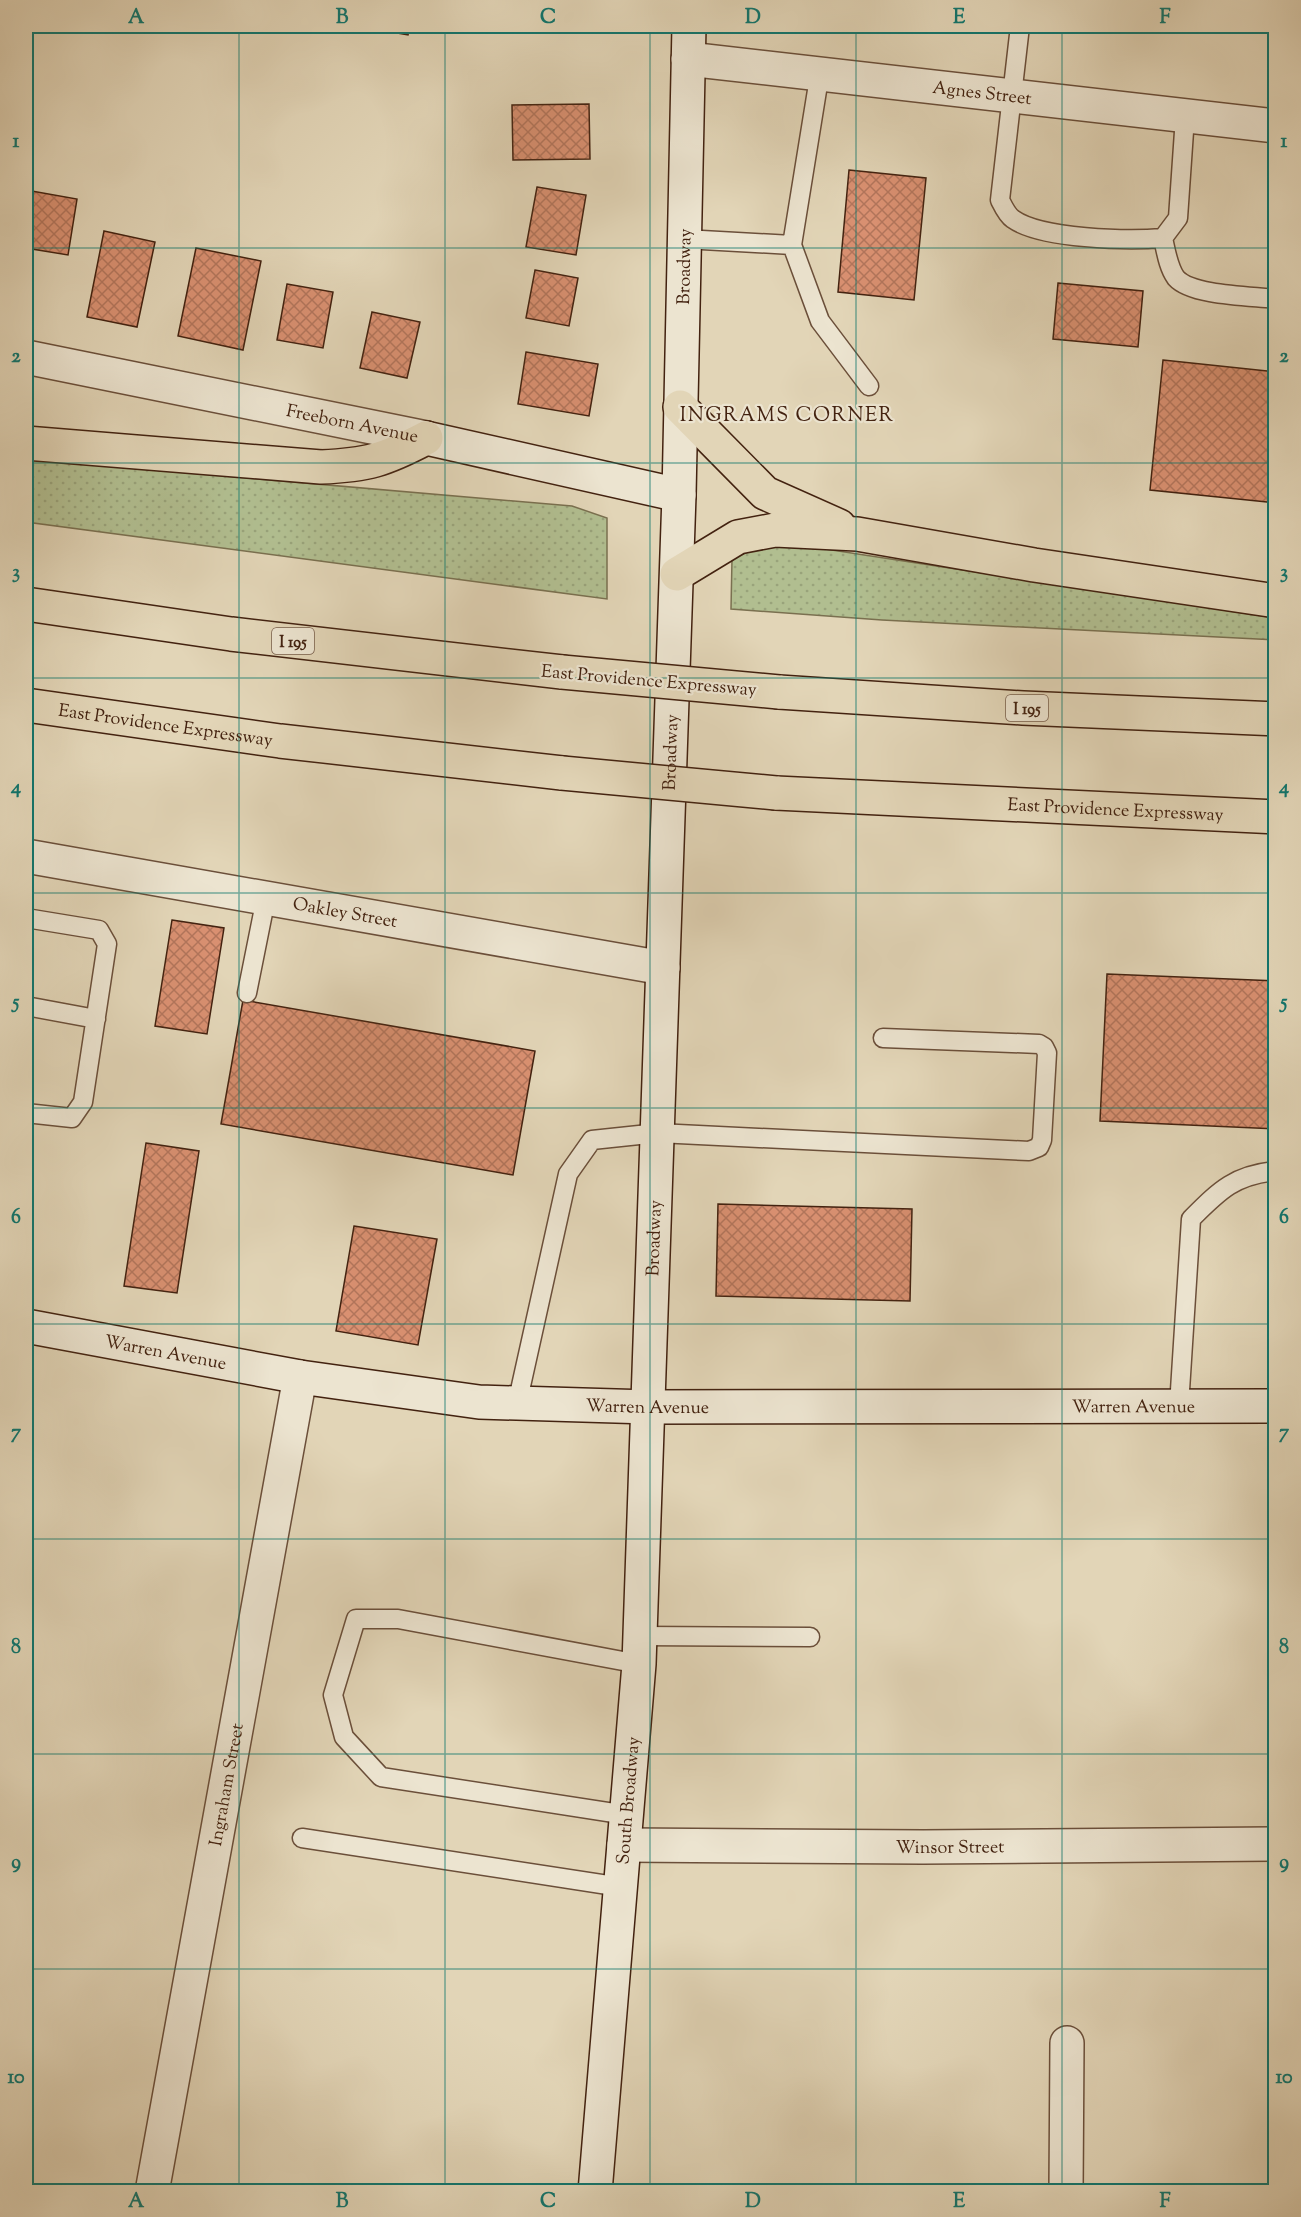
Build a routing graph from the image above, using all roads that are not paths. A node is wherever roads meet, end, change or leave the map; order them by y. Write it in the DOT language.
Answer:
graph roads {
  1 [pos="689,26"];
  2 [pos="1020,26"];
  3 [pos="688,60"];
  4 [pos="820,72"];
  5 [pos="1011,97"];
  6 [pos="1185,117"];
  7 [pos="1275,126"];
  8 [pos="1163,238"];
  9 [pos="684,239"];
  10 [pos="792,245"];
  11 [pos="1275,299"];
  12 [pos="26,357"];
  13 [pos="869,386"];
  14 [pos="680,407"];
  15 [pos="426,438"];
  16 [pos="26,443"];
  17 [pos="679,495"];
  18 [pos="857,534"];
  19 [pos="676,574"];
  20 [pos="1275,601"];
  21 [pos="26,604"];
  22 [pos="26,705"];
  23 [pos="1275,719"];
  24 [pos="1069,808"];
  25 [pos="1275,817"];
  26 [pos="1275,840"];
  27 [pos="26,856"];
  28 [pos="266,898"];
  29 [pos="26,918"];
  30 [pos="663,968"];
  31 [pos="247,993"];
  32 [pos="26,1006"];
  33 [pos="96,1019"];
  34 [pos="883,1038"];
  35 [pos="26,1113"];
  36 [pos="658,1133"];
  37 [pos="1275,1171"];
  38 [pos="26,1326"];
  39 [pos="300,1377"];
  40 [pos="517,1404"];
  41 [pos="1179,1406"];
  42 [pos="1275,1406"];
  43 [pos="649,1407"];
  44 [pos="810,1637"];
  45 [pos="640,1650"];
  46 [pos="626,1830"];
  47 [pos="302,1838"];
  48 [pos="1275,1844"];
  49 [pos="621,1887"];
  50 [pos="1067,2043"];
  51 [pos="152,2192"];
  52 [pos="595,2192"];
  53 [pos="1066,2192"];
  1 -- 3 [label="main road, Broadway"];
  2 -- 5 [label="lane"];
  3 -- 4 [label="main road, Agnes Street"];
  3 -- 9 [label="main road, Broadway"];
  4 -- 5 [label="main road, Agnes Street"];
  4 -- 10 [label="lane"];
  5 -- 6 [label="main road, Agnes Street"];
  5 -- 8 [label="lane"];
  6 -- 7 [label="main road, Agnes Street"];
  6 -- 8 [label="lane"];
  8 -- 11 [label="lane"];
  9 -- 10 [label="lane"];
  9 -- 14 [label="main road, Broadway"];
  10 -- 13 [label="lane"];
  12 -- 15 [label="main road, Freeborn Avenue"];
  14 -- 17 [label="main road, Broadway"];
  14 -- 18 [label="highway"];
  15 -- 16 [label="highway"];
  15 -- 17 [label="main road, Freeborn Avenue"];
  17 -- 19 [label="main road, Broadway"];
  18 -- 19 [label="highway"];
  18 -- 20 [label="highway"];
  19 -- 30 [label="main road, Broadway"];
  21 -- 23 [label="highway, East Providence Expressway / I 195, bridge"];
  22 -- 24 [label="highway, East Providence Expressway, bridge"];
  24 -- 25 [label="highway, East Providence Expressway"];
  24 -- 26 [label="highway"];
  27 -- 28 [label="main road, Oakley Street"];
  28 -- 30 [label="main road, Oakley Street"];
  28 -- 31 [label="lane"];
  29 -- 33 [label="lane"];
  30 -- 36 [label="main road, Broadway"];
  32 -- 33 [label="lane"];
  33 -- 35 [label="lane"];
  34 -- 36 [label="lane"];
  36 -- 40 [label="lane"];
  36 -- 43 [label="main road, Broadway"];
  37 -- 41 [label="lane"];
  38 -- 39 [label="main road, Warren Avenue"];
  39 -- 40 [label="main road, Warren Avenue"];
  39 -- 51 [label="main road, Ingraham Street"];
  40 -- 43 [label="main road, Warren Avenue"];
  41 -- 42 [label="main road, Warren Avenue"];
  41 -- 43 [label="main road, Warren Avenue"];
  43 -- 45 [label="main road, South Broadway"];
  44 -- 45 [label="lane"];
  45 -- 46 [label="main road, South Broadway"];
  45 -- 46 [label="lane"];
  46 -- 48 [label="main road, Winsor Street"];
  46 -- 49 [label="main road, South Broadway"];
  47 -- 49 [label="lane"];
  49 -- 52 [label="main road, South Broadway"];
  50 -- 53 [label="main road"];
}
